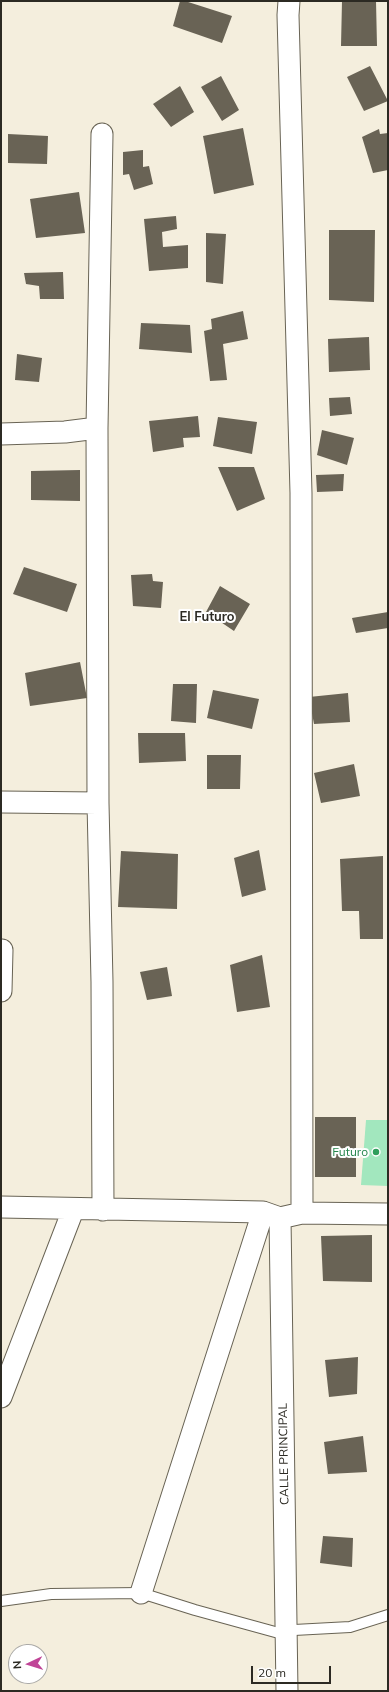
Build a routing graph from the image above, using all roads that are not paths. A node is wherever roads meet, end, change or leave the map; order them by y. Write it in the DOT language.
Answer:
graph roads {
  1 [pos="289,1"];
  2 [pos="102,134"];
  3 [pos="97,428"];
  4 [pos="1,434"];
  5 [pos="1,802"];
  6 [pos="98,803"];
  7 [pos="2,950"];
  8 [pos="1,991"];
  9 [pos="1,1207"];
  10 [pos="73,1210"];
  11 [pos="103,1210"];
  12 [pos="302,1212"];
  13 [pos="388,1214"];
  14 [pos="272,1215"];
  15 [pos="1,1397"];
  16 [pos="141,1593"];
  17 [pos="1,1601"];
  18 [pos="388,1614"];
  19 [pos="286,1635"];
  20 [pos="288,1691"];
  1 -- 12 [label="street"];
  2 -- 3 [label="street"];
  3 -- 4 [label="street"];
  3 -- 6 [label="street"];
  5 -- 6 [label="street"];
  6 -- 11 [label="street"];
  7 -- 8 [label="street"];
  9 -- 10 [label="street"];
  10 -- 11 [label="street"];
  10 -- 15 [label="street"];
  11 -- 14 [label="street"];
  12 -- 13 [label="street"];
  12 -- 14 [label="street"];
  14 -- 16 [label="street"];
  14 -- 19 [label="street, CALLE PRINCIPAL"];
  16 -- 17 [label="lane"];
  16 -- 19 [label="lane"];
  18 -- 19 [label="lane"];
  19 -- 20 [label="street, CALLE PRINCIPAL"];
}
